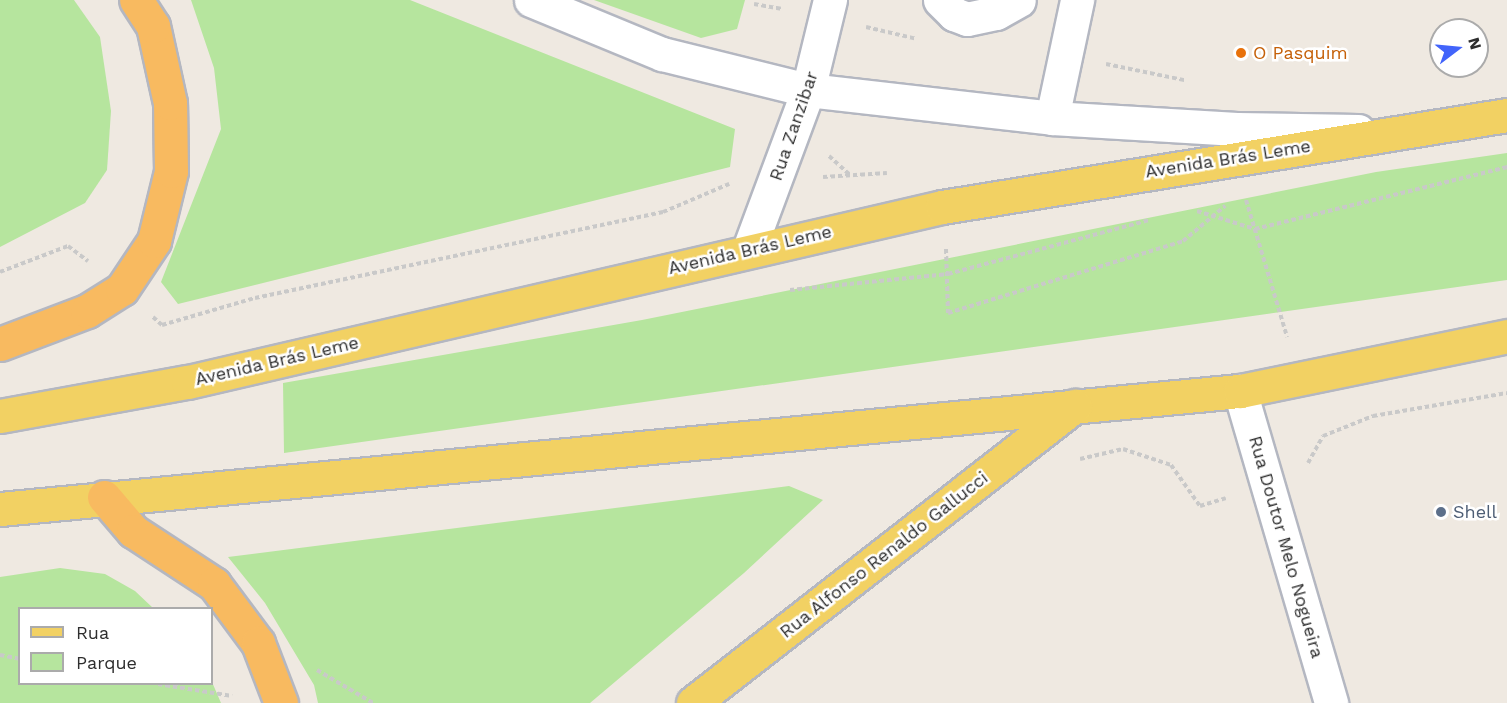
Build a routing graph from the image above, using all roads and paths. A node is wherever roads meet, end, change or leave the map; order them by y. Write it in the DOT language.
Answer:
graph roads {
  1 [pos="135,0"];
  2 [pos="531,0"];
  3 [pos="830,0"];
  4 [pos="1018,0"];
  5 [pos="1077,0"];
  6 [pos="940,1"];
  7 [pos="808,90"];
  8 [pos="1507,115"];
  9 [pos="1052,118"];
  10 [pos="1396,131"];
  11 [pos="1507,167"];
  12 [pos="1243,191"];
  13 [pos="1190,209"];
  14 [pos="1156,218"];
  15 [pos="1255,229"];
  16 [pos="749,249"];
  17 [pos="0,272"];
  18 [pos="122,289"];
  19 [pos="783,290"];
  20 [pos="1507,336"];
  21 [pos="0,344"];
  22 [pos="1300,380"];
  23 [pos="1240,391"];
  24 [pos="1507,393"];
  25 [pos="1075,406"];
  26 [pos="0,416"];
  27 [pos="1302,473"];
  28 [pos="104,497"];
  29 [pos="0,508"];
  30 [pos="0,656"];
  31 [pos="18,659"];
  32 [pos="281,703"];
  33 [pos="693,703"];
  34 [pos="1331,703"];
  1 -- 18 [label="highway"];
  2 -- 7 [label="street"];
  3 -- 7 [label="street, Rua Zanzibar"];
  4 -- 6 [label="street"];
  5 -- 9 [label="street"];
  7 -- 9 [label="street"];
  7 -- 16 [label="street, Rua Zanzibar"];
  8 -- 10 [label="main road, Avenida Brás Leme"];
  9 -- 10 [label="street"];
  10 -- 16 [label="main road, Avenida Brás Leme"];
  11 -- 15 [label="path"];
  12 -- 15 [label="path"];
  13 -- 15 [label="path"];
  14 -- 19 [label="path"];
  15 -- 22 [label="path"];
  16 -- 26 [label="main road, Avenida Brás Leme"];
  17 -- 18 [label="path"];
  18 -- 21 [label="highway"];
  20 -- 22 [label="main road"];
  22 -- 23 [label="main road"];
  23 -- 25 [label="main road"];
  23 -- 34 [label="street, Rua Doutor Melo Nogueira"];
  24 -- 27 [label="path"];
  25 -- 28 [label="main road"];
  25 -- 33 [label="main road, Rua Alfonso Renaldo Gallucci"];
  28 -- 29 [label="main road"];
  28 -- 32 [label="highway"];
  30 -- 31 [label="path"];
}
